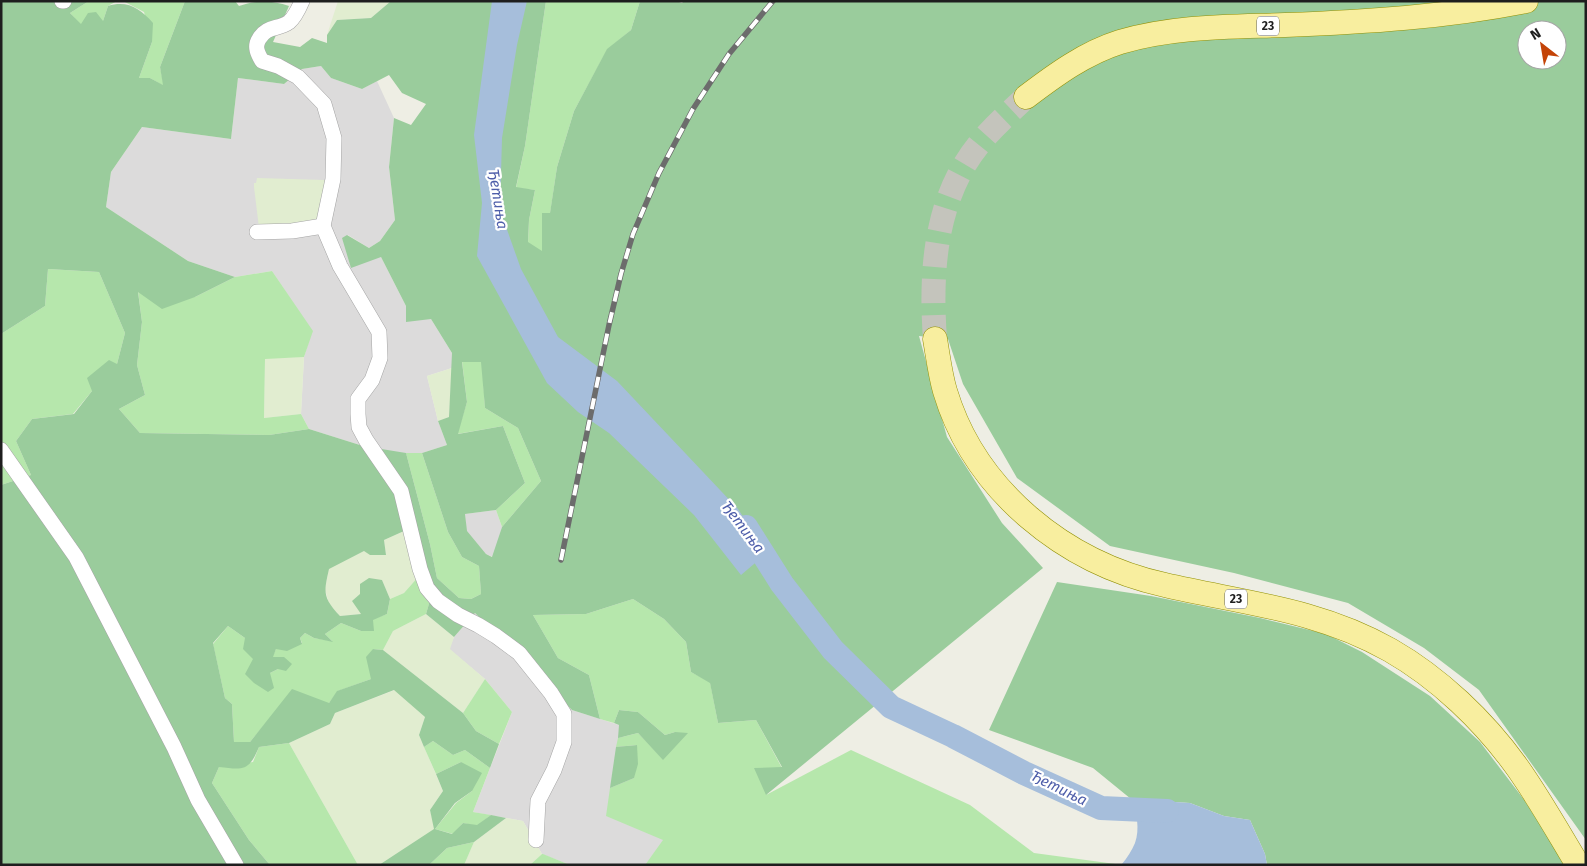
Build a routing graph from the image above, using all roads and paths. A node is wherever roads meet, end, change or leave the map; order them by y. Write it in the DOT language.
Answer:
graph roads {
  1 [pos="302,1"];
  2 [pos="1526,1"];
  3 [pos="1026,97"];
  4 [pos="323,226"];
  5 [pos="257,232"];
  6 [pos="935,339"];
  7 [pos="1,450"];
  8 [pos="536,840"];
  9 [pos="236,865"];
  10 [pos="1578,865"];
  1 -- 4 [label="street"];
  2 -- 3 [label="main road, 23"];
  4 -- 5 [label="street"];
  4 -- 8 [label="street"];
  6 -- 10 [label="main road, 23"];
  7 -- 9 [label="street"];
}
